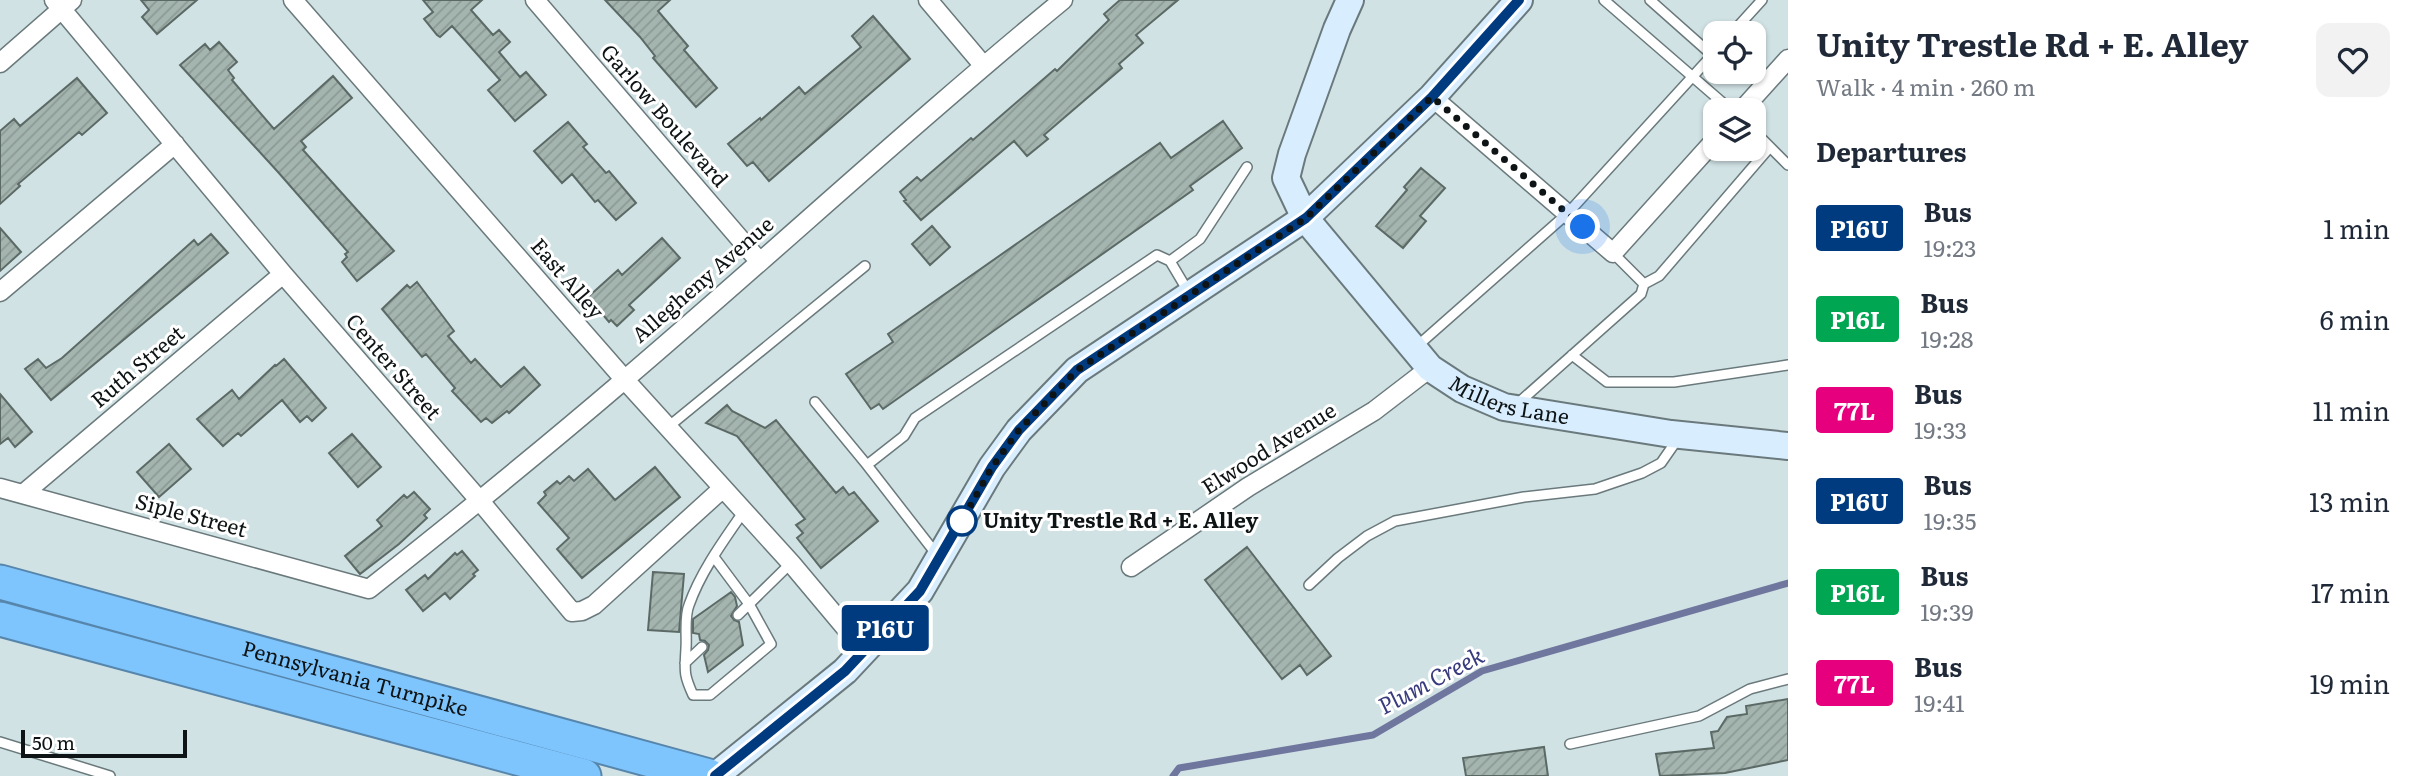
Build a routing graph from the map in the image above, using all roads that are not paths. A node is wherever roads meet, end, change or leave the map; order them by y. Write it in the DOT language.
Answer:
graph roads {
  1 [pos="293,0"];
  2 [pos="535,0"];
  3 [pos="928,0"];
  4 [pos="1063,0"];
  5 [pos="1350,0"];
  6 [pos="1518,0"];
  7 [pos="1604,0"];
  8 [pos="1650,0"];
  9 [pos="1762,0"];
  10 [pos="63,3"];
  11 [pos="1743,21"];
  12 [pos="1703,44"];
  13 [pos="1788,59"];
  14 [pos="0,62"];
  15 [pos="983,65"];
  16 [pos="1703,66"];
  17 [pos="1693,77"];
  18 [pos="1432,97"];
  19 [pos="1717,98"];
  20 [pos="1753,98"];
  21 [pos="1766,143"];
  22 [pos="175,144"];
  23 [pos="1770,147"];
  24 [pos="1703,153"];
  25 [pos="1788,165"];
  26 [pos="1247,167"];
  27 [pos="1568,214"];
  28 [pos="1306,218"];
  29 [pos="1613,253"];
  30 [pos="758,261"];
  31 [pos="1170,261"];
  32 [pos="865,266"];
  33 [pos="283,274"];
  34 [pos="1644,284"];
  35 [pos="0,292"];
  36 [pos="1190,294"];
  37 [pos="1572,355"];
  38 [pos="1422,358"];
  39 [pos="1788,365"];
  40 [pos="625,380"];
  41 [pos="815,402"];
  42 [pos="1512,409"];
  43 [pos="668,427"];
  44 [pos="1681,435"];
  45 [pos="1788,446"];
  46 [pos="867,465"];
  47 [pos="0,488"];
  48 [pos="723,488"];
  49 [pos="23,494"];
  50 [pos="480,501"];
  51 [pos="744,511"];
  52 [pos="714,556"];
  53 [pos="940,559"];
  54 [pos="791,563"];
  55 [pos="1130,567"];
  56 [pos="0,582"];
  57 [pos="1309,585"];
  58 [pos="369,589"];
  59 [pos="749,604"];
  60 [pos="738,615"];
  61 [pos="0,619"];
  62 [pos="702,647"];
  63 [pos="864,650"];
  64 [pos="685,663"];
  65 [pos="1788,679"];
  66 [pos="0,742"];
  67 [pos="1570,744"];
  68 [pos="110,776"];
  69 [pos="584,776"];
  70 [pos="709,776"];
  71 [pos="715,776"];
  1 -- 40 [label="street, East Alley"];
  2 -- 30 [label="street, Garlow Boulevard"];
  3 -- 15 [label="street"];
  4 -- 15 [label="street, Allegheny Avenue"];
  5 -- 28 [label="street, Millers Lane"];
  6 -- 18 [label="street"];
  7 -- 17 [label="lane"];
  8 -- 12 [label="lane"];
  9 -- 11 [label="lane"];
  10 -- 14 [label="street"];
  10 -- 22 [label="street, Center Street"];
  13 -- 20 [label="street"];
  15 -- 30 [label="street, Allegheny Avenue"];
  16 -- 17 [label="lane"];
  17 -- 19 [label="lane"];
  17 -- 27 [label="lane"];
  18 -- 27 [label="street"];
  18 -- 28 [label="street"];
  21 -- 23 [label="lane"];
  22 -- 33 [label="street, Center Street"];
  22 -- 35 [label="street"];
  23 -- 25 [label="lane"];
  23 -- 34 [label="lane"];
  24 -- 29 [label="street"];
  26 -- 31 [label="lane"];
  27 -- 29 [label="street"];
  27 -- 38 [label="lane"];
  28 -- 36 [label="street"];
  28 -- 38 [label="street, Millers Lane"];
  29 -- 34 [label="lane"];
  30 -- 40 [label="street, Allegheny Avenue"];
  31 -- 36 [label="lane"];
  31 -- 46 [label="lane"];
  32 -- 43 [label="lane"];
  33 -- 49 [label="street, Ruth Street"];
  33 -- 50 [label="street, Center Street"];
  34 -- 37 [label="lane"];
  36 -- 53 [label="street"];
  37 -- 39 [label="lane"];
  37 -- 42 [label="lane"];
  38 -- 42 [label="street, Millers Lane"];
  38 -- 55 [label="street, Elwood Avenue"];
  40 -- 43 [label="street, East Alley"];
  40 -- 50 [label="street, Allegheny Avenue"];
  41 -- 46 [label="lane"];
  42 -- 44 [label="street, Millers Lane"];
  43 -- 48 [label="street, East Alley"];
  44 -- 45 [label="street, Millers Lane"];
  44 -- 57 [label="lane"];
  46 -- 53 [label="lane"];
  47 -- 49 [label="street, Siple Street"];
  48 -- 50 [label="street, Center Street"];
  48 -- 51 [label="street, East Alley"];
  49 -- 58 [label="street, Siple Street"];
  50 -- 58 [label="street, Allegheny Avenue"];
  51 -- 52 [label="lane"];
  51 -- 54 [label="street, East Alley"];
  52 -- 59 [label="lane"];
  52 -- 64 [label="lane"];
  53 -- 63 [label="street"];
  54 -- 59 [label="lane"];
  54 -- 63 [label="street, East Alley"];
  56 -- 70 [label="highway, Pennsylvania Turnpike"];
  59 -- 60 [label="lane"];
  59 -- 64 [label="lane"];
  61 -- 69 [label="highway, Pennsylvania Turnpike"];
  62 -- 64 [label="lane"];
  63 -- 71 [label="street"];
  65 -- 67 [label="lane"];
  66 -- 68 [label="lane"];
}
